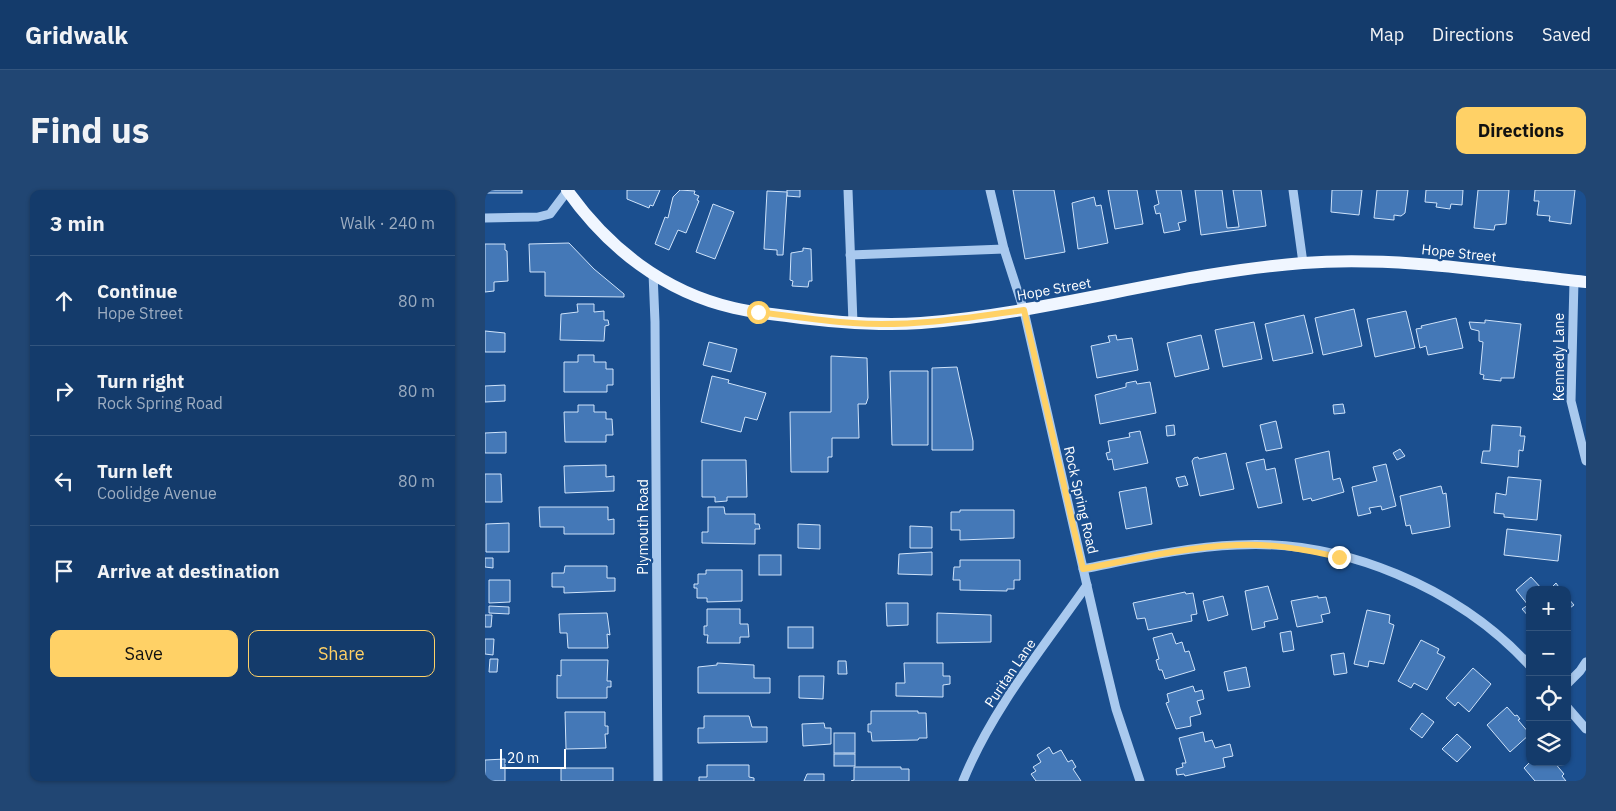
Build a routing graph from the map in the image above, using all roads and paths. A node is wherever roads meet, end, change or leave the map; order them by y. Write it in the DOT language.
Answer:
graph roads {
  1 [pos="568,190"];
  2 [pos="848,190"];
  3 [pos="990,190"];
  4 [pos="1293,190"];
  5 [pos="485,218"];
  6 [pos="1003,249"];
  7 [pos="850,255"];
  8 [pos="1303,263"];
  9 [pos="653,273"];
  10 [pos="1580,282"];
  11 [pos="1024,310"];
  12 [pos="853,324"];
  13 [pos="1586,461"];
  14 [pos="1083,569"];
  15 [pos="1087,585"];
  16 [pos="1526,662"];
  17 [pos="1586,662"];
  18 [pos="1571,680"];
  19 [pos="1571,712"];
  20 [pos="1586,729"];
  21 [pos="658,781"];
  22 [pos="963,781"];
  23 [pos="1140,781"];
  1 -- 5 [label="street"];
  1 -- 9 [label="main road, Hope Street"];
  2 -- 7 [label="street"];
  3 -- 6 [label="street, Rock Spring Road"];
  4 -- 8 [label="street"];
  6 -- 7 [label="street"];
  6 -- 11 [label="street, Rock Spring Road"];
  7 -- 12 [label="street"];
  8 -- 10 [label="main road, Hope Street"];
  8 -- 11 [label="main road, Hope Street"];
  9 -- 12 [label="main road, Hope Street"];
  9 -- 21 [label="street, Plymouth Road"];
  10 -- 13 [label="street, Kennedy Lane"];
  11 -- 12 [label="main road, Hope Street"];
  11 -- 14 [label="street, Rock Spring Road"];
  14 -- 15 [label="street, Rock Spring Road"];
  14 -- 16 [label="street"];
  15 -- 22 [label="street, Puritan Lane"];
  15 -- 23 [label="street, Rock Spring Road"];
  17 -- 18 [label="street"];
  19 -- 20 [label="street"];
}
